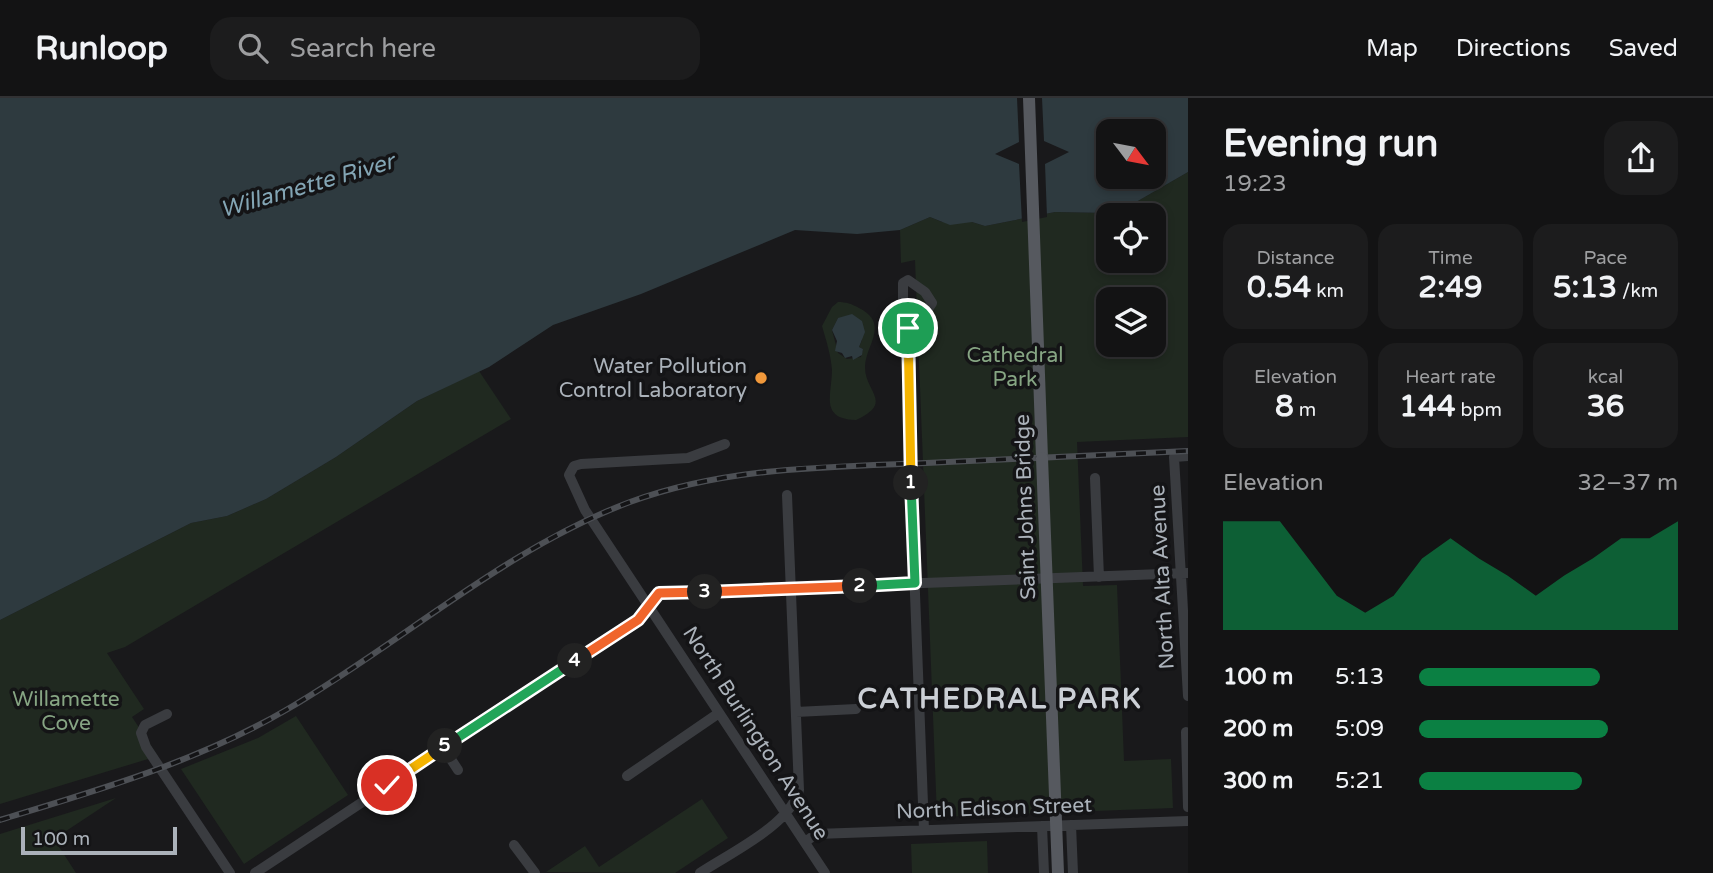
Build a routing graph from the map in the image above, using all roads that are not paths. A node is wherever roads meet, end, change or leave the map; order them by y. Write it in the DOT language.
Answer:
graph roads {
  1 [pos="1029,98"];
  2 [pos="908,328"];
  3 [pos="725,444"];
  4 [pos="1188,456"];
  5 [pos="1096,478"];
  6 [pos="788,495"];
  7 [pos="1185,573"];
  8 [pos="1099,577"];
  9 [pos="915,583"];
  10 [pos="792,589"];
  11 [pos="649,607"];
  12 [pos="1188,696"];
  13 [pos="856,709"];
  14 [pos="796,712"];
  15 [pos="719,713"];
  16 [pos="167,714"];
  17 [pos="1186,732"];
  18 [pos="443,747"];
  19 [pos="458,770"];
  20 [pos="627,776"];
  21 [pos="1188,807"];
  22 [pos="786,814"];
  23 [pos="1188,821"];
  24 [pos="1071,825"];
  25 [pos="1042,826"];
  26 [pos="924,830"];
  27 [pos="805,842"];
  28 [pos="514,845"];
  29 [pos="230,873"];
  30 [pos="255,873"];
  31 [pos="535,873"];
  32 [pos="700,873"];
  33 [pos="825,873"];
  34 [pos="1044,873"];
  35 [pos="1058,873"];
  36 [pos="1073,873"];
  1 -- 35 [label="main road, Saint Johns Bridge, bridge"];
  2 -- 9 [label="street"];
  3 -- 11 [label="street, North Burlington Avenue"];
  4 -- 7 [label="street, North Alta Avenue"];
  5 -- 8 [label="street"];
  6 -- 10 [label="street"];
  7 -- 8 [label="street"];
  7 -- 12 [label="street, North Alta Avenue"];
  8 -- 9 [label="street"];
  9 -- 10 [label="street"];
  9 -- 26 [label="street"];
  10 -- 11 [label="street"];
  10 -- 14 [label="street"];
  11 -- 15 [label="street, North Burlington Avenue"];
  11 -- 18 [label="street"];
  13 -- 14 [label="street"];
  14 -- 22 [label="street"];
  15 -- 20 [label="street"];
  15 -- 22 [label="street, North Burlington Avenue"];
  16 -- 29 [label="street"];
  17 -- 21 [label="street"];
  18 -- 19 [label="street"];
  18 -- 30 [label="street"];
  22 -- 27 [label="street, North Burlington Avenue"];
  22 -- 32 [label="street"];
  23 -- 24 [label="street, North Edison Street"];
  24 -- 25 [label="street, North Edison Street"];
  24 -- 36 [label="street"];
  25 -- 26 [label="street, North Edison Street"];
  25 -- 34 [label="street"];
  26 -- 27 [label="street, North Edison Street"];
  27 -- 33 [label="street, North Burlington Avenue"];
  28 -- 31 [label="street"];
}
